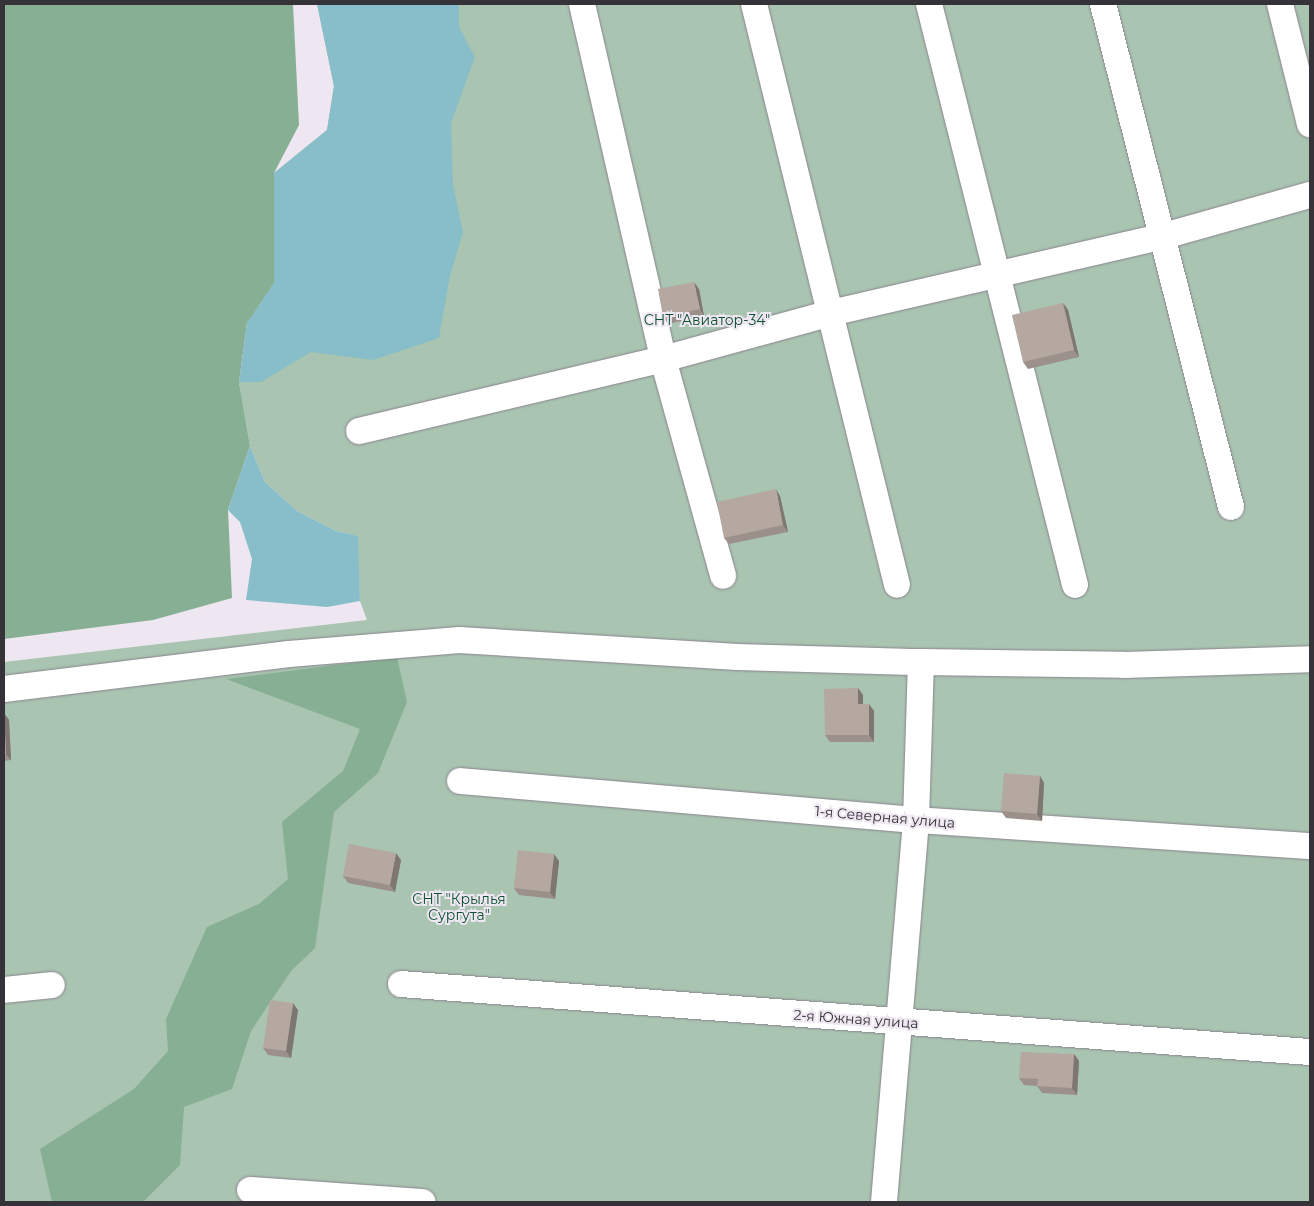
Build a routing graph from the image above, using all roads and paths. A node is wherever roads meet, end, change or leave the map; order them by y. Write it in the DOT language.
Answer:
graph roads {
  1 [pos="582,4"];
  2 [pos="754,4"];
  3 [pos="929,4"];
  4 [pos="1104,4"];
  5 [pos="1280,4"];
  6 [pos="1310,124"];
  7 [pos="1310,195"];
  8 [pos="1164,236"];
  9 [pos="997,275"];
  10 [pos="831,313"];
  11 [pos="663,359"];
  12 [pos="359,431"];
  13 [pos="1231,507"];
  14 [pos="723,576"];
  15 [pos="897,585"];
  16 [pos="1075,585"];
  17 [pos="1310,659"];
  18 [pos="921,662"];
  19 [pos="4,689"];
  20 [pos="460,781"];
  21 [pos="916,820"];
  22 [pos="1310,846"];
  23 [pos="401,984"];
  24 [pos="52,985"];
  25 [pos="4,990"];
  26 [pos="901,1022"];
  27 [pos="1310,1052"];
  28 [pos="250,1190"];
  29 [pos="423,1202"];
  30 [pos="884,1202"];
  1 -- 11 [label="street"];
  2 -- 10 [label="street"];
  3 -- 9 [label="street"];
  4 -- 8 [label="street"];
  5 -- 6 [label="street"];
  7 -- 8 [label="street"];
  8 -- 9 [label="street"];
  8 -- 13 [label="street"];
  9 -- 10 [label="street"];
  9 -- 16 [label="street"];
  10 -- 11 [label="street"];
  10 -- 15 [label="street"];
  11 -- 12 [label="street"];
  11 -- 14 [label="street"];
  17 -- 18 [label="street"];
  18 -- 19 [label="street"];
  18 -- 21 [label="street"];
  20 -- 21 [label="street, 1-я Северная улица"];
  21 -- 22 [label="street, 1-я Северная улица"];
  21 -- 26 [label="street"];
  23 -- 26 [label="street, 2-я Южная улица"];
  24 -- 25 [label="street"];
  26 -- 27 [label="street, 2-я Южная улица"];
  26 -- 30 [label="street"];
  28 -- 29 [label="street"];
}
